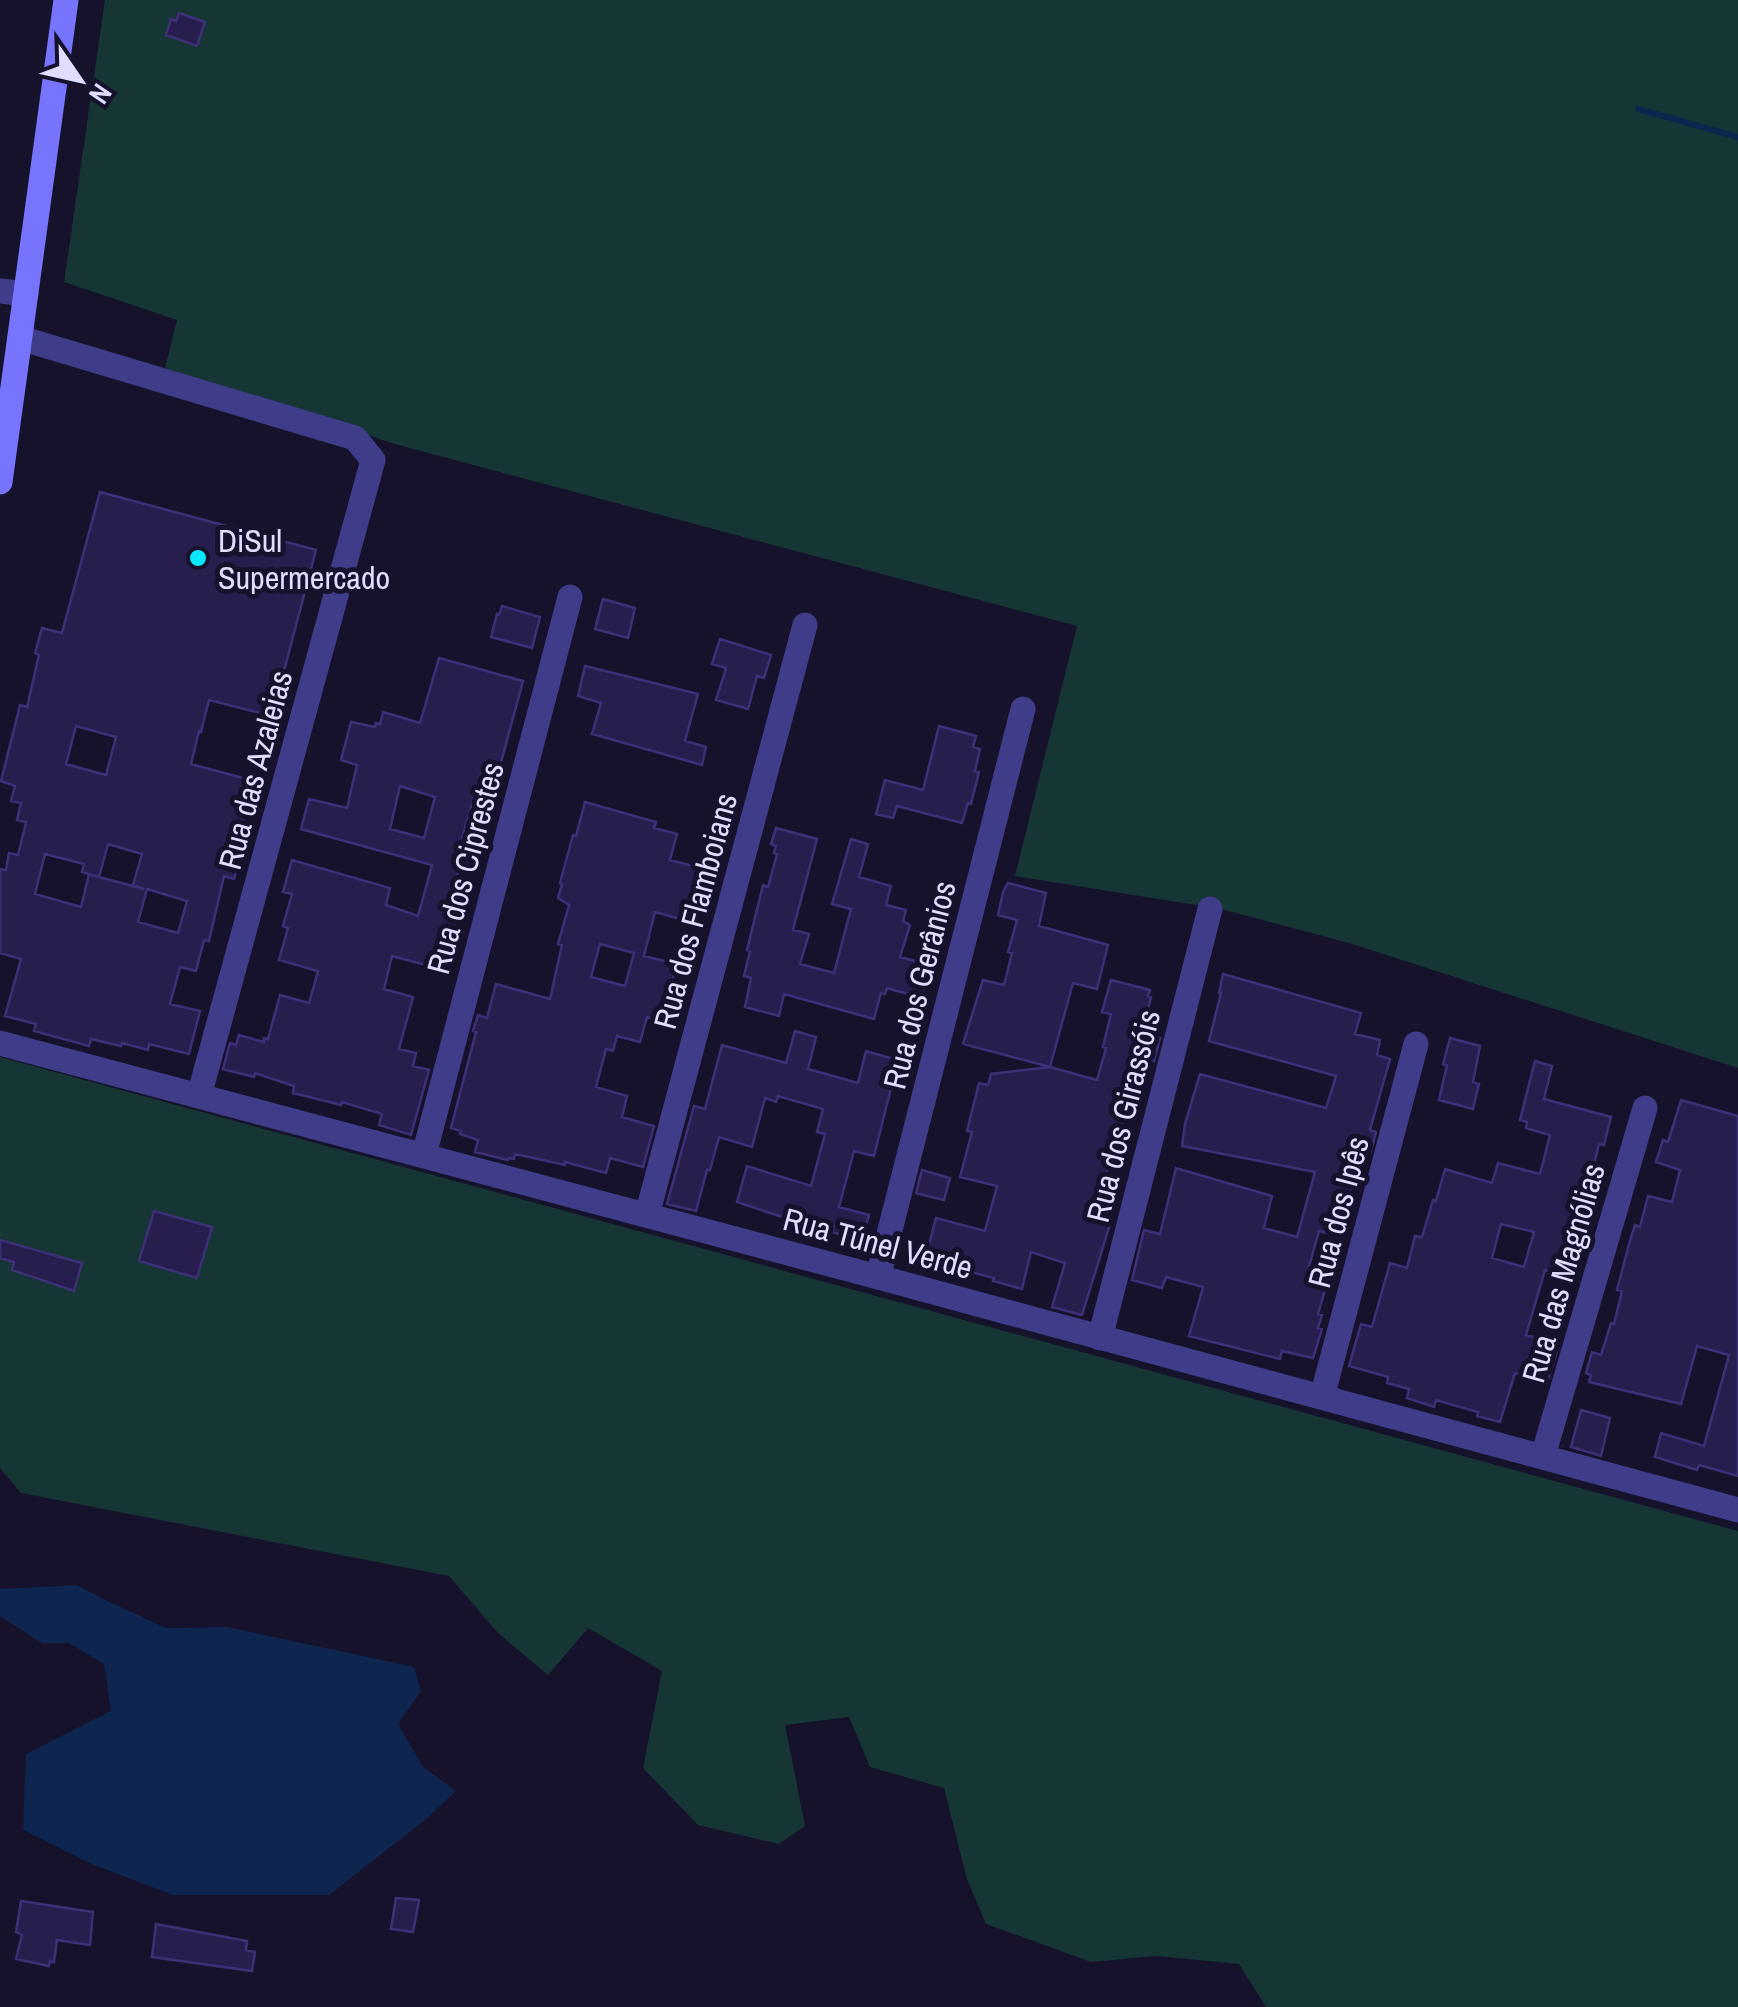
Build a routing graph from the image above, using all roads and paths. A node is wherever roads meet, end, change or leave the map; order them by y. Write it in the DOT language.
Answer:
graph roads {
  1 [pos="59,1"];
  2 [pos="13,292"];
  3 [pos="20,338"];
  4 [pos="0,482"];
  5 [pos="570,597"];
  6 [pos="805,624"];
  7 [pos="1023,709"];
  8 [pos="1210,909"];
  9 [pos="0,1043"];
  10 [pos="1416,1044"];
  11 [pos="200,1096"];
  12 [pos="1645,1108"];
  13 [pos="424,1155"];
  14 [pos="647,1215"];
  15 [pos="878,1276"];
  16 [pos="1100,1338"];
  17 [pos="1322,1397"];
  18 [pos="1544,1456"];
  19 [pos="1738,1510"];
  1 -- 2 [label="main road"];
  2 -- 3 [label="main road"];
  3 -- 4 [label="main road"];
  3 -- 11 [label="street, Rua das Azaleias"];
  5 -- 13 [label="street, Rua dos Ciprestes"];
  6 -- 14 [label="street, Rua dos Flamboians"];
  7 -- 15 [label="street, Rua dos Gerânios"];
  8 -- 16 [label="street, Rua dos Girassóis"];
  9 -- 11 [label="street, Rua Túnel Verde"];
  10 -- 17 [label="street, Rua dos Ipês"];
  11 -- 13 [label="street, Rua Túnel Verde"];
  12 -- 18 [label="street, Rua das Magnólias"];
  13 -- 14 [label="street, Rua Túnel Verde"];
  14 -- 15 [label="street, Rua Túnel Verde"];
  15 -- 16 [label="street, Rua Túnel Verde"];
  16 -- 17 [label="street, Rua Túnel Verde"];
  17 -- 18 [label="street, Rua Túnel Verde"];
  18 -- 19 [label="street, Rua Túnel Verde"];
}
